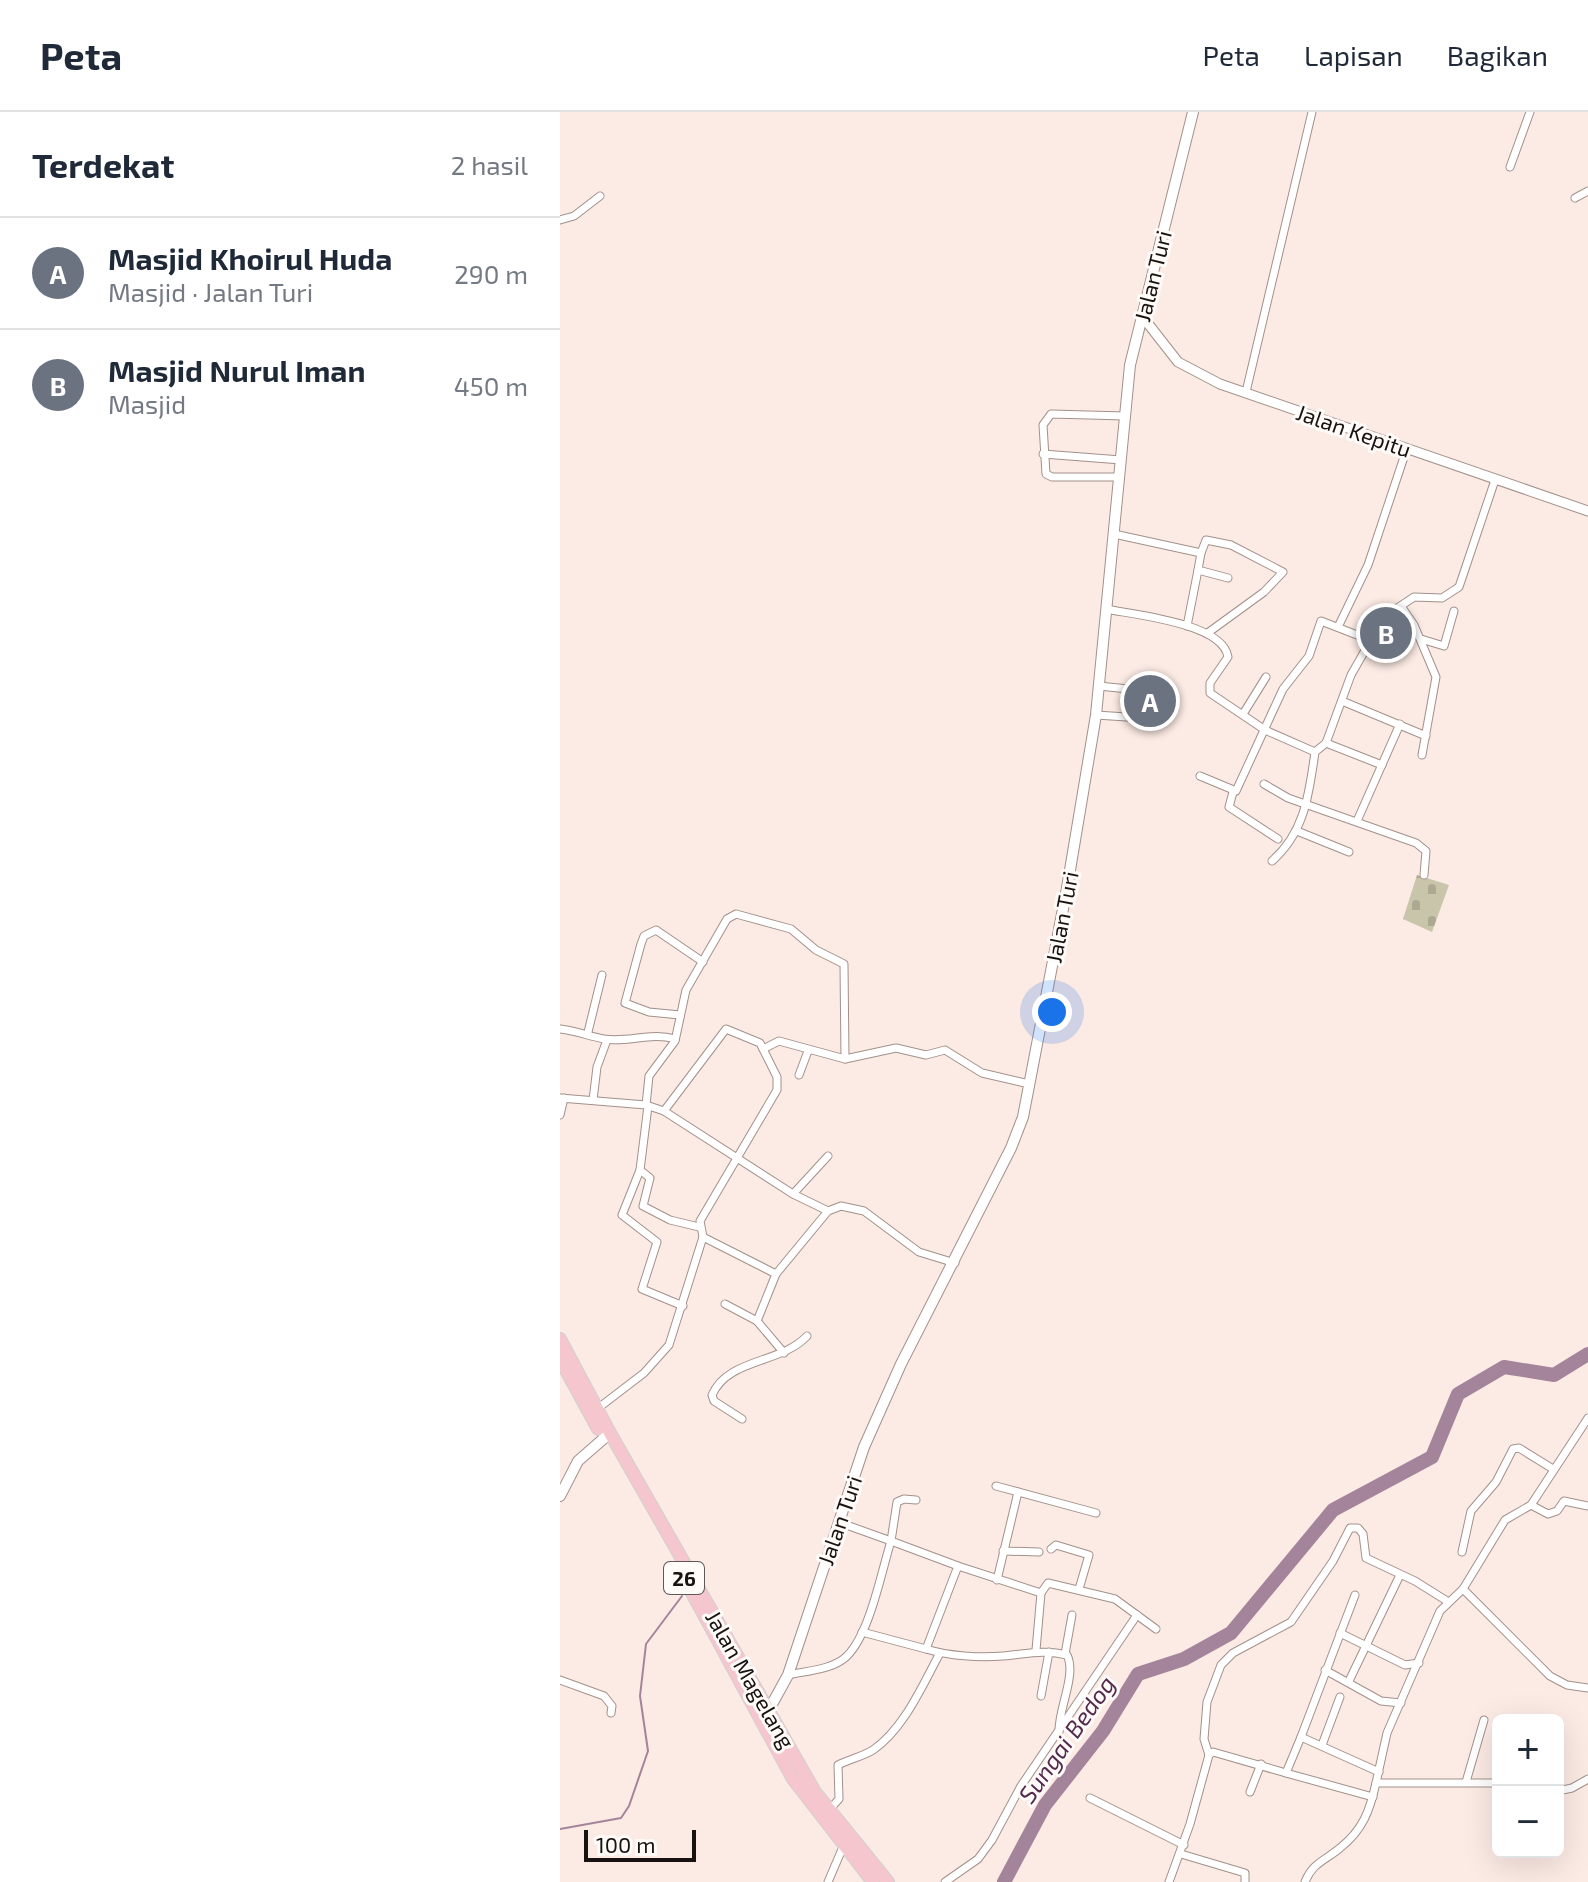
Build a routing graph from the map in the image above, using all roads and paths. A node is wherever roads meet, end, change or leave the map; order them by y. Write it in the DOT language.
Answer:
graph roads {
  1 [pos="1193,112"];
  2 [pos="1312,112"];
  3 [pos="1530,112"];
  4 [pos="1510,167"];
  5 [pos="1588,191"];
  6 [pos="600,196"];
  7 [pos="1575,198"];
  8 [pos="560,220"];
  9 [pos="1142,316"];
  10 [pos="1136,338"];
  11 [pos="1158,340"];
  12 [pos="1246,392"];
  13 [pos="1125,416"];
  14 [pos="1407,448"];
  15 [pos="1043,454"];
  16 [pos="1121,460"];
  17 [pos="1119,477"];
  18 [pos="1495,480"];
  19 [pos="1588,511"];
  20 [pos="1114,534"];
  21 [pos="1201,553"];
  22 [pos="1198,570"];
  23 [pos="1228,578"];
  24 [pos="1401,606"];
  25 [pos="1106,609"];
  26 [pos="1454,611"];
  27 [pos="1187,626"];
  28 [pos="1338,627"];
  29 [pos="1209,632"];
  30 [pos="1421,639"];
  31 [pos="1370,640"];
  32 [pos="1266,677"];
  33 [pos="1099,686"];
  34 [pos="1138,690"];
  35 [pos="1342,701"];
  36 [pos="1243,714"];
  37 [pos="1096,715"];
  38 [pos="1157,719"];
  39 [pos="1400,724"];
  40 [pos="1265,730"];
  41 [pos="1426,736"];
  42 [pos="1326,743"];
  43 [pos="1315,752"];
  44 [pos="1422,755"];
  45 [pos="1382,765"];
  46 [pos="1200,776"];
  47 [pos="1264,784"];
  48 [pos="1233,792"];
  49 [pos="1308,803"];
  50 [pos="1357,821"];
  51 [pos="1297,831"];
  52 [pos="1278,839"];
  53 [pos="1349,852"];
  54 [pos="1272,861"];
  55 [pos="1424,875"];
  56 [pos="703,962"];
  57 [pos="602,975"];
  58 [pos="680,1015"];
  59 [pos="560,1029"];
  60 [pos="588,1032"];
  61 [pos="675,1039"];
  62 [pos="607,1040"];
  63 [pos="763,1049"];
  64 [pos="808,1051"];
  65 [pos="845,1059"];
  66 [pos="799,1075"];
  67 [pos="1029,1084"];
  68 [pos="562,1098"];
  69 [pos="593,1100"];
  70 [pos="647,1106"];
  71 [pos="664,1111"];
  72 [pos="560,1115"];
  73 [pos="828,1156"];
  74 [pos="738,1158"];
  75 [pos="640,1170"];
  76 [pos="793,1194"];
  77 [pos="828,1211"];
  78 [pos="699,1227"];
  79 [pos="703,1237"];
  80 [pos="955,1263"];
  81 [pos="776,1274"];
  82 [pos="725,1304"];
  83 [pos="683,1306"];
  84 [pos="757,1321"];
  85 [pos="807,1336"];
  86 [pos="560,1339"];
  87 [pos="784,1353"];
  88 [pos="562,1366"];
  89 [pos="597,1409"];
  90 [pos="1588,1418"];
  91 [pos="742,1419"];
  92 [pos="606,1435"];
  93 [pos="1553,1469"];
  94 [pos="996,1486"];
  95 [pos="1018,1492"];
  96 [pos="560,1496"];
  97 [pos="916,1500"];
  98 [pos="1531,1505"];
  99 [pos="1588,1506"];
  100 [pos="1096,1513"];
  101 [pos="838,1522"];
  102 [pos="891,1541"];
  103 [pos="1051,1549"];
  104 [pos="1003,1551"];
  105 [pos="1039,1552"];
  106 [pos="1462,1552"];
  107 [pos="958,1566"];
  108 [pos="1400,1575"];
  109 [pos="997,1580"];
  110 [pos="1079,1589"];
  111 [pos="1463,1589"];
  112 [pos="1041,1593"];
  113 [pos="1355,1595"];
  114 [pos="1447,1601"];
  115 [pos="1072,1615"];
  116 [pos="1137,1615"];
  117 [pos="1156,1629"];
  118 [pos="862,1632"];
  119 [pos="1340,1633"];
  120 [pos="1366,1647"];
  121 [pos="926,1649"];
  122 [pos="1036,1650"];
  123 [pos="1049,1652"];
  124 [pos="940,1653"];
  125 [pos="1065,1654"];
  126 [pos="1419,1663"];
  127 [pos="1325,1670"];
  128 [pos="788,1675"];
  129 [pos="560,1680"];
  130 [pos="1349,1681"];
  131 [pos="1588,1688"];
  132 [pos="1041,1696"];
  133 [pos="1340,1697"];
  134 [pos="1401,1703"];
  135 [pos="769,1711"];
  136 [pos="611,1713"];
  137 [pos="1484,1720"];
  138 [pos="761,1722"];
  139 [pos="1059,1734"];
  140 [pos="1301,1737"];
  141 [pos="1322,1745"];
  142 [pos="1209,1755"];
  143 [pos="1261,1764"];
  144 [pos="1379,1772"];
  145 [pos="1286,1773"];
  146 [pos="1588,1779"];
  147 [pos="1466,1782"];
  148 [pos="1376,1783"];
  149 [pos="1492,1783"];
  150 [pos="1564,1790"];
  151 [pos="1250,1792"];
  152 [pos="1373,1797"];
  153 [pos="1090,1798"];
  154 [pos="829,1810"];
  155 [pos="843,1847"];
  156 [pos="1182,1849"];
  157 [pos="828,1882"];
  158 [pos="873,1882"];
  159 [pos="888,1882"];
  160 [pos="945,1882"];
  161 [pos="1169,1882"];
  162 [pos="1245,1882"];
  163 [pos="1305,1882"];
  1 -- 9 [label="main road, Jalan Turi"];
  2 -- 12 [label="street"];
  3 -- 4 [label="street"];
  5 -- 7 [label="street"];
  6 -- 8 [label="street"];
  9 -- 10 [label="main road, Jalan Turi"];
  9 -- 11 [label="street, Jalan Kepitu"];
  10 -- 11 [label="street"];
  10 -- 13 [label="main road, Jalan Turi"];
  11 -- 12 [label="street, Jalan Kepitu"];
  12 -- 14 [label="street, Jalan Kepitu"];
  13 -- 15 [label="street"];
  13 -- 16 [label="main road, Jalan Turi"];
  14 -- 18 [label="street, Jalan Kepitu"];
  14 -- 28 [label="street"];
  15 -- 16 [label="street"];
  15 -- 17 [label="street"];
  16 -- 17 [label="main road, Jalan Turi"];
  17 -- 20 [label="main road, Jalan Turi"];
  18 -- 19 [label="street, Jalan Kepitu"];
  18 -- 24 [label="street"];
  20 -- 21 [label="street"];
  20 -- 25 [label="main road, Jalan Turi"];
  21 -- 22 [label="street"];
  21 -- 29 [label="street"];
  22 -- 23 [label="street"];
  22 -- 27 [label="street"];
  24 -- 30 [label="street"];
  24 -- 31 [label="street"];
  25 -- 27 [label="street"];
  25 -- 33 [label="main road, Jalan Turi"];
  26 -- 30 [label="street"];
  27 -- 29 [label="street"];
  28 -- 31 [label="street"];
  28 -- 40 [label="street"];
  29 -- 36 [label="street"];
  30 -- 41 [label="street"];
  31 -- 35 [label="street"];
  32 -- 36 [label="street"];
  33 -- 34 [label="street"];
  33 -- 37 [label="main road, Jalan Turi"];
  35 -- 39 [label="street"];
  35 -- 42 [label="street"];
  36 -- 40 [label="street"];
  37 -- 38 [label="street"];
  37 -- 67 [label="main road, Jalan Turi"];
  39 -- 41 [label="street"];
  39 -- 45 [label="street"];
  40 -- 43 [label="street"];
  40 -- 48 [label="street"];
  41 -- 44 [label="street"];
  42 -- 43 [label="street"];
  42 -- 45 [label="street"];
  43 -- 49 [label="street"];
  45 -- 50 [label="street"];
  46 -- 48 [label="street"];
  47 -- 49 [label="street"];
  48 -- 52 [label="street"];
  49 -- 50 [label="street"];
  49 -- 51 [label="street"];
  50 -- 55 [label="street"];
  51 -- 53 [label="street"];
  51 -- 54 [label="street"];
  56 -- 58 [label="street"];
  56 -- 58 [label="street"];
  56 -- 65 [label="street"];
  57 -- 60 [label="street"];
  58 -- 61 [label="street"];
  59 -- 60 [label="street"];
  60 -- 62 [label="street"];
  61 -- 62 [label="street"];
  61 -- 70 [label="street"];
  62 -- 69 [label="street"];
  63 -- 64 [label="street"];
  63 -- 71 [label="street"];
  63 -- 74 [label="street"];
  64 -- 65 [label="street"];
  64 -- 66 [label="street"];
  65 -- 67 [label="street"];
  67 -- 80 [label="main road, Jalan Turi"];
  68 -- 69 [label="street"];
  68 -- 72 [label="street"];
  69 -- 70 [label="street"];
  70 -- 71 [label="street"];
  70 -- 75 [label="street"];
  71 -- 74 [label="street"];
  73 -- 76 [label="street"];
  74 -- 76 [label="street"];
  74 -- 78 [label="street"];
  75 -- 78 [label="street"];
  75 -- 83 [label="street"];
  76 -- 77 [label="street"];
  77 -- 80 [label="street"];
  77 -- 81 [label="street"];
  78 -- 79 [label="street"];
  79 -- 81 [label="street"];
  79 -- 83 [label="street"];
  80 -- 101 [label="main road, Jalan Turi"];
  81 -- 84 [label="street"];
  82 -- 84 [label="street"];
  83 -- 89 [label="street"];
  84 -- 87 [label="street"];
  85 -- 87 [label="street"];
  86 -- 89 [label="highway, Jalan Magelang / 26"];
  87 -- 91 [label="street"];
  88 -- 92 [label="highway, Jalan Magelang / 26"];
  89 -- 92 [label="highway, Jalan Magelang / 26"];
  90 -- 93 [label="street"];
  92 -- 96 [label="main road"];
  92 -- 135 [label="highway, Jalan Magelang / 26"];
  92 -- 138 [label="highway, Jalan Magelang / 26"];
  93 -- 98 [label="street"];
  93 -- 106 [label="street"];
  94 -- 95 [label="street"];
  95 -- 100 [label="street"];
  95 -- 104 [label="street"];
  97 -- 102 [label="street"];
  98 -- 99 [label="street"];
  98 -- 111 [label="street"];
  101 -- 102 [label="street"];
  101 -- 128 [label="main road, Jalan Turi"];
  102 -- 107 [label="street"];
  102 -- 118 [label="street"];
  103 -- 110 [label="street"];
  104 -- 105 [label="street"];
  104 -- 109 [label="street"];
  107 -- 109 [label="street"];
  107 -- 121 [label="street"];
  108 -- 114 [label="street"];
  108 -- 120 [label="street"];
  108 -- 142 [label="street"];
  109 -- 112 [label="street"];
  110 -- 112 [label="street"];
  110 -- 116 [label="street"];
  111 -- 114 [label="street"];
  111 -- 131 [label="street"];
  112 -- 122 [label="street"];
  113 -- 119 [label="street"];
  114 -- 126 [label="street"];
  115 -- 125 [label="street"];
  116 -- 117 [label="street"];
  116 -- 139 [label="street"];
  118 -- 121 [label="street"];
  118 -- 128 [label="street"];
  119 -- 120 [label="street"];
  119 -- 127 [label="street"];
  120 -- 126 [label="street"];
  120 -- 130 [label="street"];
  121 -- 124 [label="street"];
  122 -- 123 [label="street"];
  122 -- 124 [label="street"];
  123 -- 125 [label="street"];
  123 -- 132 [label="street"];
  124 -- 154 [label="street"];
  125 -- 139 [label="street"];
  126 -- 134 [label="street"];
  127 -- 130 [label="street"];
  127 -- 140 [label="street"];
  128 -- 135 [label="main road, Jalan Turi"];
  129 -- 136 [label="street"];
  130 -- 134 [label="street"];
  133 -- 141 [label="street"];
  134 -- 144 [label="street"];
  135 -- 138 [label="main road, Jalan Turi"];
  135 -- 154 [label="highway, Jalan Magelang / 26"];
  137 -- 147 [label="street"];
  138 -- 155 [label="highway, Jalan Magelang / 26"];
  139 -- 160 [label="street"];
  140 -- 141 [label="street"];
  140 -- 145 [label="street"];
  141 -- 144 [label="street"];
  142 -- 143 [label="street"];
  142 -- 156 [label="street"];
  143 -- 145 [label="street"];
  143 -- 151 [label="street"];
  144 -- 148 [label="street"];
  145 -- 152 [label="street"];
  146 -- 150 [label="street"];
  147 -- 148 [label="street"];
  147 -- 149 [label="street"];
  148 -- 152 [label="street"];
  152 -- 163 [label="street"];
  153 -- 156 [label="street"];
  154 -- 159 [label="highway, Jalan Magelang / 26"];
  155 -- 157 [label="street"];
  155 -- 158 [label="highway, Jalan Magelang / 26"];
  156 -- 161 [label="street"];
  156 -- 162 [label="street"];
}
